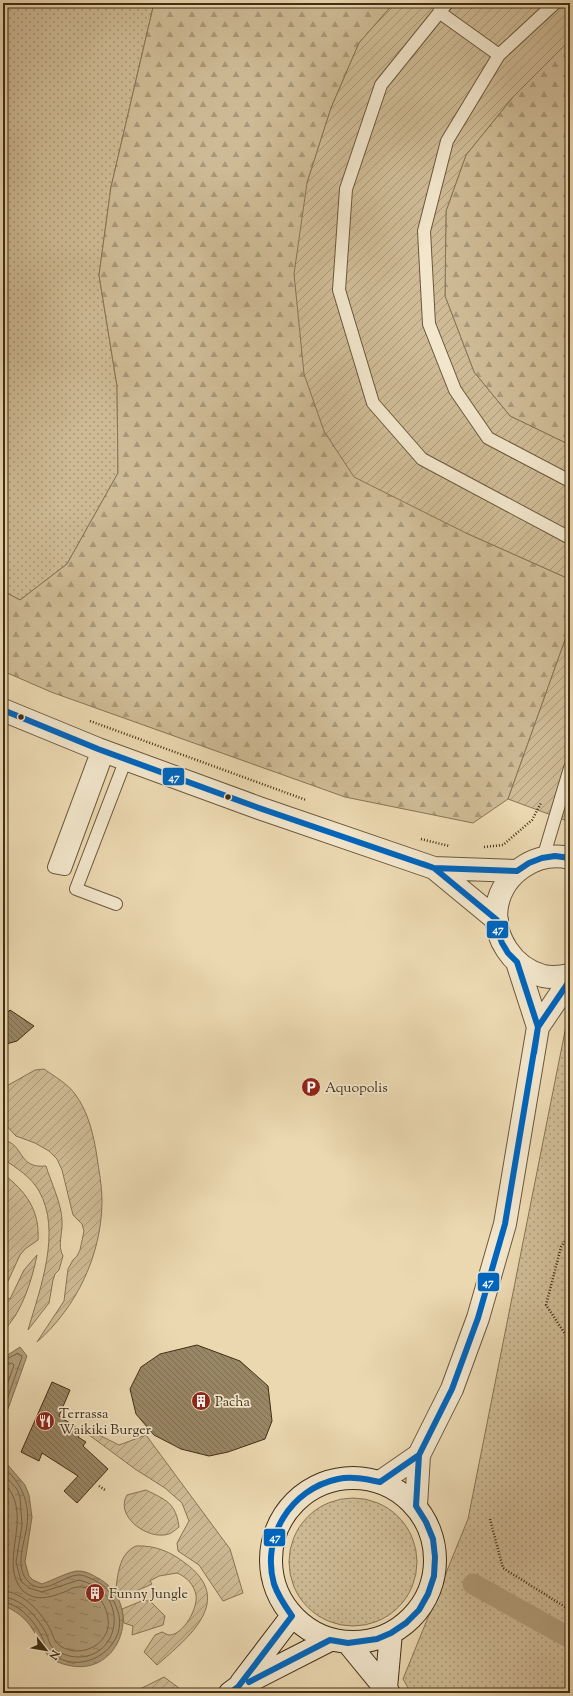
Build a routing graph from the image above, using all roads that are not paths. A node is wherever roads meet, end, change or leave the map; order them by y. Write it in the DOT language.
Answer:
graph roads {
  1 [pos="555,3"];
  2 [pos="443,8"];
  3 [pos="499,55"];
  4 [pos="570,481"];
  5 [pos="570,538"];
  6 [pos="3,710"];
  7 [pos="111,753"];
  8 [pos="570,768"];
  9 [pos="542,858"];
  10 [pos="570,858"];
  11 [pos="434,868"];
  12 [pos="517,872"];
  13 [pos="116,904"];
  14 [pos="497,920"];
  15 [pos="517,962"];
  16 [pos="570,975"];
  17 [pos="570,980"];
  18 [pos="538,1027"];
  19 [pos="420,1455"];
  20 [pos="380,1482"];
  21 [pos="416,1506"];
  22 [pos="292,1616"];
  23 [pos="391,1634"];
  24 [pos="339,1641"];
  25 [pos="234,1690"];
  26 [pos="388,1690"];
  1 -- 3 [label="lane"];
  2 -- 3 [label="lane"];
  2 -- 5 [label="lane"];
  3 -- 4 [label="lane"];
  6 -- 7 [label="street"];
  7 -- 7 [label="lane"];
  7 -- 11 [label="street"];
  7 -- 13 [label="lane"];
  8 -- 9 [label="lane"];
  9 -- 10 [label="street"];
  9 -- 12 [label="street"];
  11 -- 12 [label="street"];
  11 -- 14 [label="street"];
  12 -- 14 [label="street"];
  14 -- 15 [label="street"];
  15 -- 16 [label="street"];
  15 -- 18 [label="street"];
  17 -- 18 [label="street"];
  18 -- 19 [label="street"];
  19 -- 20 [label="street"];
  19 -- 21 [label="street"];
  20 -- 21 [label="street"];
  20 -- 22 [label="street"];
  21 -- 23 [label="street"];
  22 -- 24 [label="street"];
  22 -- 25 [label="street"];
  23 -- 24 [label="street"];
  23 -- 26 [label="street"];
  24 -- 25 [label="street"];
  24 -- 26 [label="street"];
}
